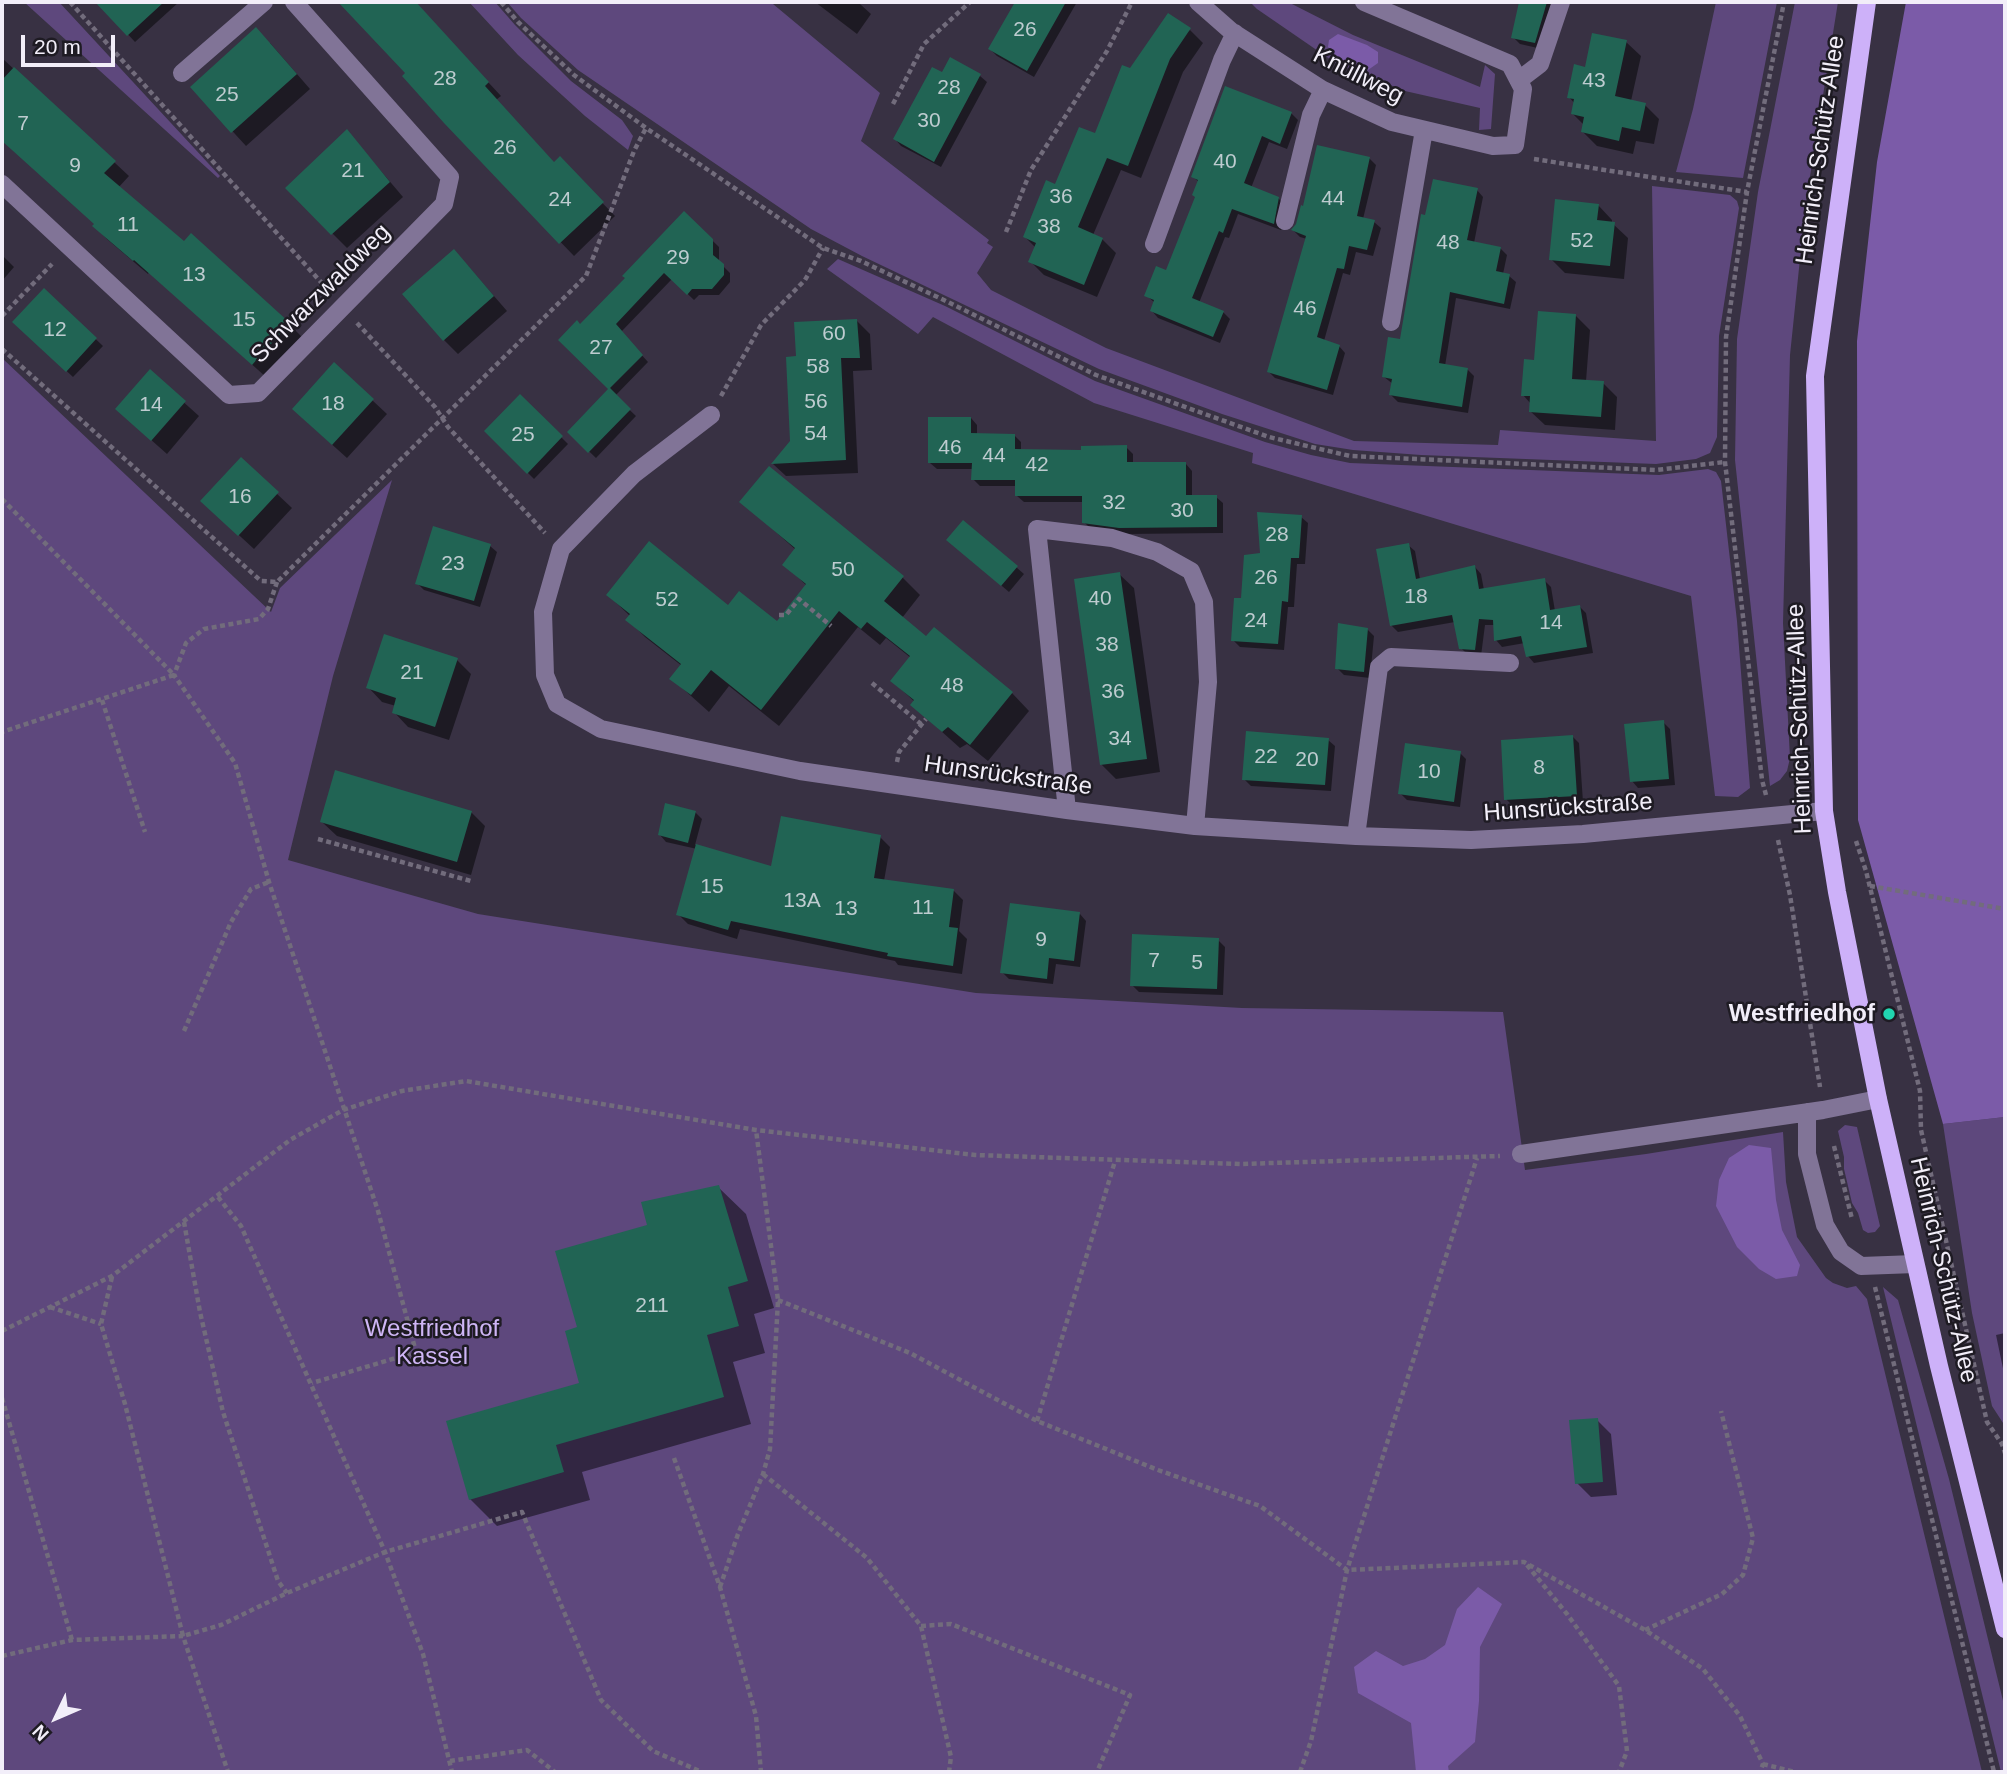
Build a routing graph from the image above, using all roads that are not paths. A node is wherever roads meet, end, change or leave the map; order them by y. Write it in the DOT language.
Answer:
graph roads {
  1 [pos="264,2"];
  2 [pos="294,2"];
  3 [pos="1198,2"];
  4 [pos="1364,2"];
  5 [pos="1561,2"];
  6 [pos="1867,2"];
  7 [pos="1235,33"];
  8 [pos="182,74"];
  9 [pos="1519,80"];
  10 [pos="1323,90"];
  11 [pos="1424,130"];
  12 [pos="2,184"];
  13 [pos="1285,221"];
  14 [pos="1154,244"];
  15 [pos="1391,322"];
  16 [pos="711,415"];
  17 [pos="1510,663"];
  18 [pos="1067,810"];
  19 [pos="1824,811"];
  20 [pos="1195,826"];
  21 [pos="1356,836"];
  22 [pos="1878,1099"];
  23 [pos="1807,1112"];
  24 [pos="1521,1154"];
  25 [pos="1915,1264"];
  26 [pos="2005,1629"];
  1 -- 8 [label="street"];
  2 -- 12 [label="street, Schwarzwaldweg"];
  3 -- 7 [label="street, Knüllweg"];
  4 -- 9 [label="street"];
  5 -- 9 [label="street"];
  6 -- 19 [label="main road, Heinrich-Schütz-Allee"];
  7 -- 10 [label="street, Knüllweg"];
  7 -- 14 [label="street"];
  9 -- 11 [label="street, Knüllweg"];
  10 -- 11 [label="street, Knüllweg"];
  10 -- 13 [label="street"];
  11 -- 15 [label="street"];
  16 -- 18 [label="street, Hunsrückstraße"];
  17 -- 21 [label="street"];
  18 -- 20 [label="street, Hunsrückstraße"];
  18 -- 20 [label="street"];
  19 -- 21 [label="street, Hunsrückstraße"];
  19 -- 22 [label="main road, Heinrich-Schütz-Allee"];
  20 -- 21 [label="street, Hunsrückstraße"];
  22 -- 23 [label="street"];
  22 -- 25 [label="main road, Heinrich-Schütz-Allee"];
  23 -- 24 [label="street"];
  23 -- 25 [label="street"];
  25 -- 26 [label="main road, Heinrich-Schütz-Allee"];
}
